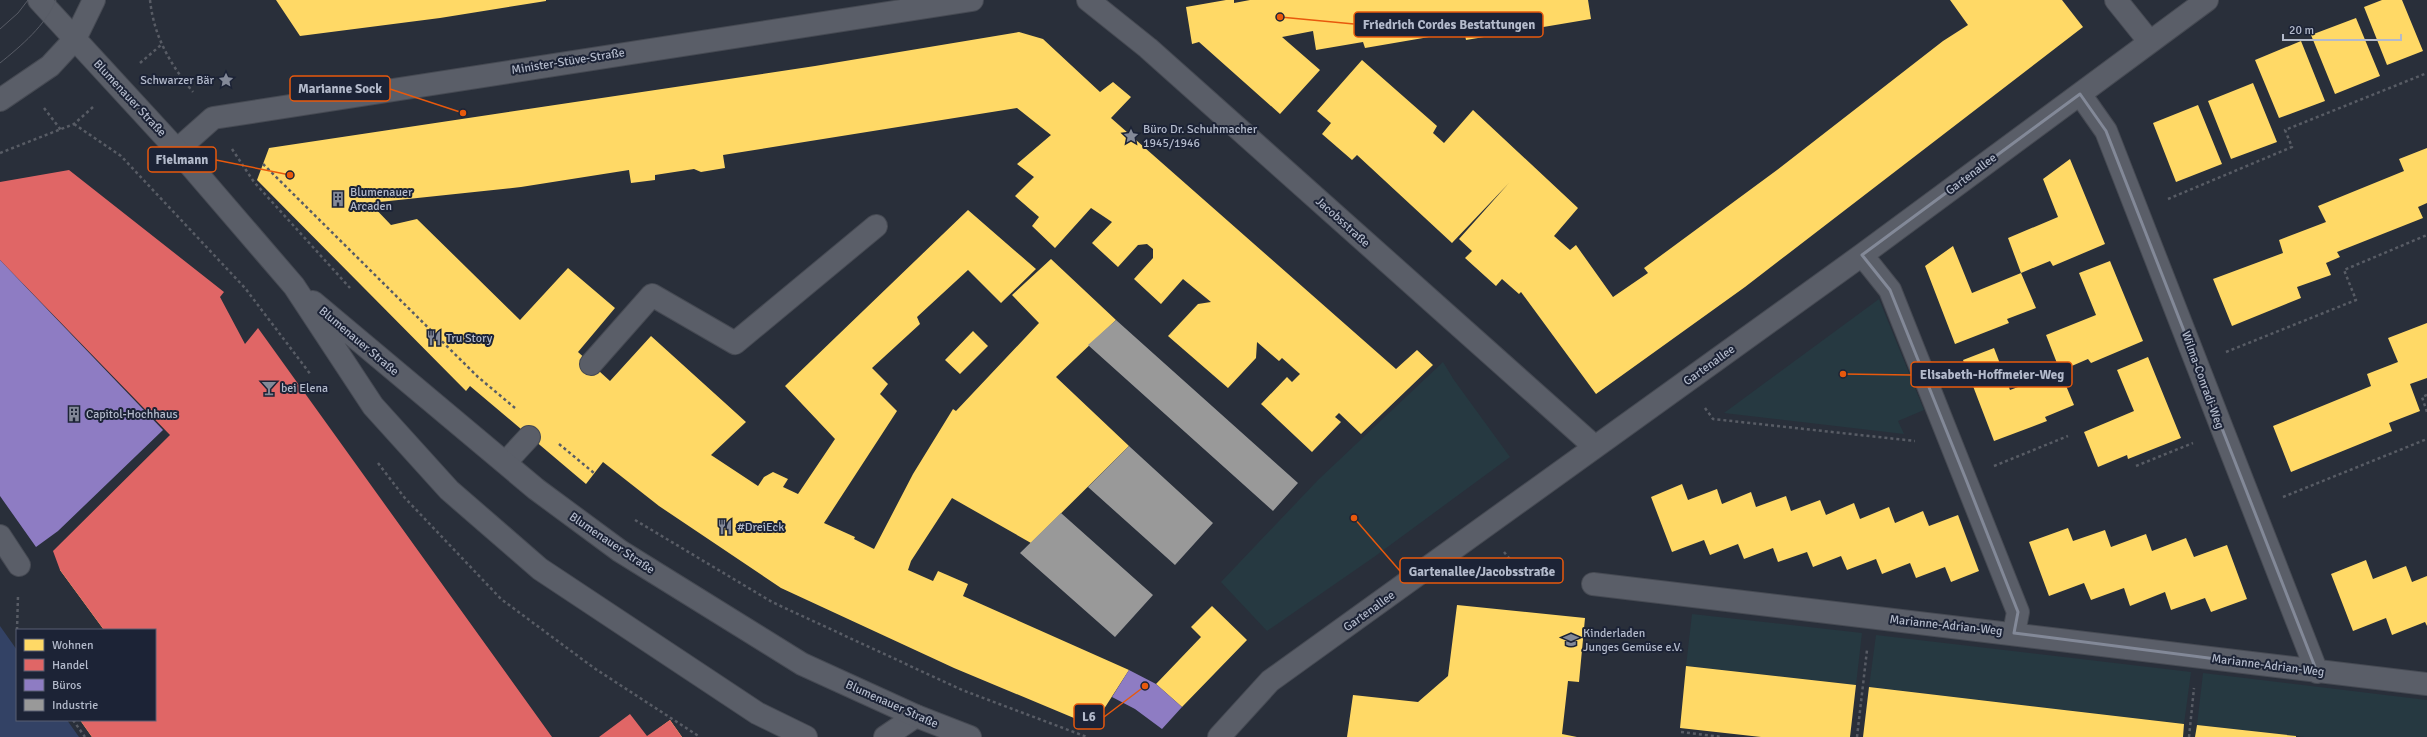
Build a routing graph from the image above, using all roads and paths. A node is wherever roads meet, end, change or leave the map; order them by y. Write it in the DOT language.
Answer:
graph roads {
  1 [pos="40,0"];
  2 [pos="94,0"];
  3 [pos="150,0"];
  4 [pos="972,0"];
  5 [pos="1088,0"];
  6 [pos="2116,0"];
  7 [pos="2207,0"];
  8 [pos="75,38"];
  9 [pos="2149,41"];
  10 [pos="161,45"];
  11 [pos="2427,72"];
  12 [pos="117,85"];
  13 [pos="2080,94"];
  14 [pos="0,100"];
  15 [pos="213,118"];
  16 [pos="177,150"];
  17 [pos="0,152"];
  18 [pos="263,164"];
  19 [pos="2138,211"];
  20 [pos="876,226"];
  21 [pos="2427,235"];
  22 [pos="1862,255"];
  23 [pos="294,286"];
  24 [pos="356,294"];
  25 [pos="2198,363"];
  26 [pos="591,364"];
  27 [pos="478,377"];
  28 [pos="1686,382"];
  29 [pos="2427,395"];
  30 [pos="2427,412"];
  31 [pos="2222,430"];
  32 [pos="2068,436"];
  33 [pos="529,437"];
  34 [pos="1949,437"];
  35 [pos="2427,439"];
  36 [pos="1595,447"];
  37 [pos="506,462"];
  38 [pos="2136,466"];
  39 [pos="1965,477"];
  40 [pos="2253,510"];
  41 [pos="631,517"];
  42 [pos="1486,527"];
  43 [pos="0,536"];
  44 [pos="19,565"];
  45 [pos="1593,584"];
  46 [pos="1870,617"];
  47 [pos="2014,633"];
  48 [pos="2198,656"];
  49 [pos="2317,672"];
  50 [pos="2427,684"];
  51 [pos="916,716"];
  52 [pos="74,721"];
  53 [pos="1682,732"];
  54 [pos="85,737"];
  55 [pos="806,737"];
  56 [pos="885,737"];
  57 [pos="970,737"];
  58 [pos="1087,737"];
  59 [pos="1219,737"];
  60 [pos="1722,737"];
  61 [pos="1857,737"];
  62 [pos="2189,737"];
  1 -- 8 [label="street"];
  2 -- 8 [label="street"];
  3 -- 10 [label="path"];
  4 -- 15 [label="street, Minister-Stüve-Straße"];
  5 -- 36 [label="street, Jacobsstraße"];
  6 -- 9 [label="street"];
  7 -- 9 [label="street, Gartenallee"];
  8 -- 12 [label="street, Blumenauer Straße"];
  8 -- 14 [label="street"];
  9 -- 13 [label="street, Gartenallee"];
  10 -- 12 [label="path"];
  10 -- 15 [label="path"];
  11 -- 19 [label="path"];
  12 -- 16 [label="street, Blumenauer Straße"];
  12 -- 17 [label="path"];
  13 -- 19 [label="street, Wilma-Conradi-Weg"];
  13 -- 22 [label="street, Gartenallee"];
  15 -- 16 [label="street"];
  15 -- 24 [label="path"];
  16 -- 23 [label="street, Blumenauer Straße"];
  18 -- 27 [label="path"];
  19 -- 25 [label="street, Wilma-Conradi-Weg"];
  20 -- 26 [label="street"];
  21 -- 25 [label="path"];
  22 -- 28 [label="street, Gartenallee"];
  22 -- 34 [label="street"];
  23 -- 37 [label="street, Blumenauer Straße"];
  23 -- 55 [label="street, Blumenauer Straße"];
  25 -- 31 [label="street, Wilma-Conradi-Weg"];
  28 -- 34 [label="path"];
  28 -- 36 [label="street, Gartenallee"];
  29 -- 30 [label="path"];
  31 -- 38 [label="path"];
  31 -- 40 [label="street, Wilma-Conradi-Weg"];
  32 -- 39 [label="path"];
  33 -- 37 [label="street"];
  34 -- 39 [label="street"];
  35 -- 40 [label="path"];
  36 -- 42 [label="street, Gartenallee"];
  37 -- 51 [label="street, Blumenauer Straße"];
  39 -- 47 [label="street"];
  40 -- 49 [label="street, Wilma-Conradi-Weg"];
  41 -- 58 [label="path"];
  42 -- 45 [label="path"];
  42 -- 59 [label="street, Gartenallee"];
  43 -- 44 [label="street"];
  45 -- 46 [label="street, Marianne-Adrian-Weg"];
  46 -- 47 [label="street, Marianne-Adrian-Weg"];
  46 -- 61 [label="path"];
  47 -- 48 [label="street, Marianne-Adrian-Weg"];
  48 -- 49 [label="street, Marianne-Adrian-Weg"];
  48 -- 62 [label="path"];
  49 -- 50 [label="street, Marianne-Adrian-Weg"];
  51 -- 56 [label="street"];
  51 -- 57 [label="street, Blumenauer Straße"];
  52 -- 54 [label="path"];
  53 -- 60 [label="path"];
}
